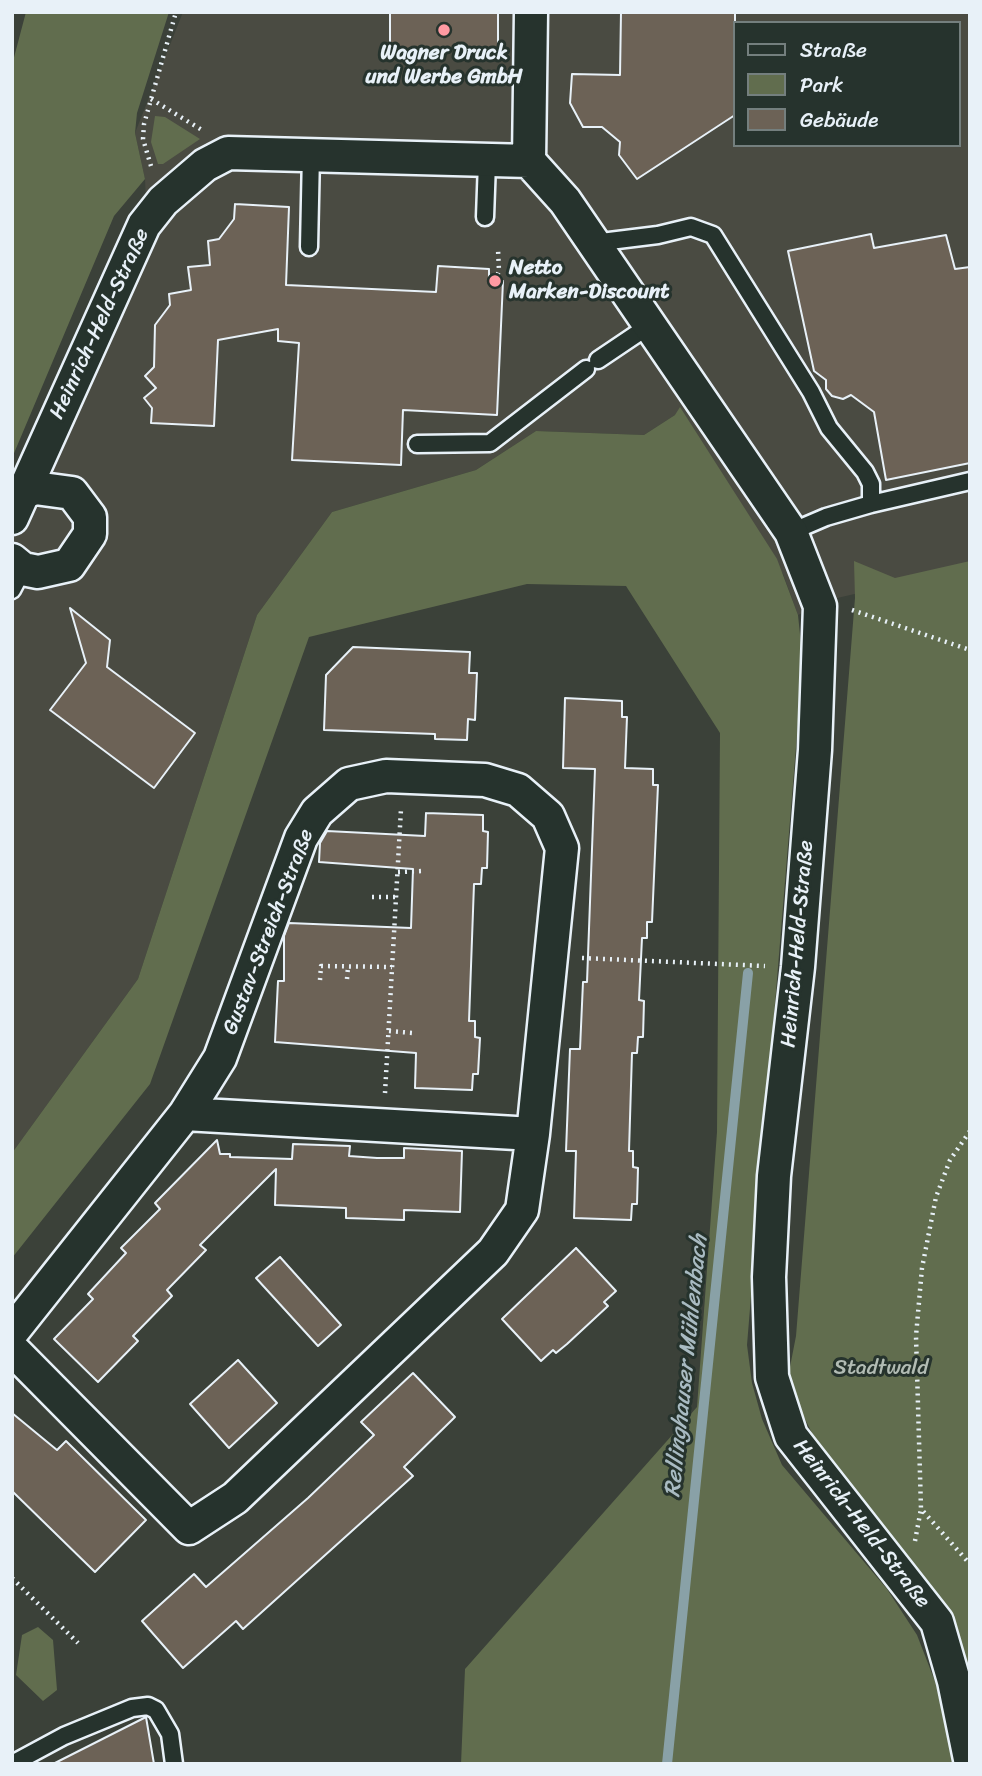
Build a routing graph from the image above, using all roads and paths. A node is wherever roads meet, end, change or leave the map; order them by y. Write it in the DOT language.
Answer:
graph roads {
  1 [pos="176,12"];
  2 [pos="531,12"];
  3 [pos="152,99"];
  4 [pos="228,153"];
  5 [pos="311,154"];
  6 [pos="529,161"];
  7 [pos="487,162"];
  8 [pos="153,171"];
  9 [pos="485,217"];
  10 [pos="593,243"];
  11 [pos="309,247"];
  12 [pos="498,249"];
  13 [pos="495,281"];
  14 [pos="650,325"];
  15 [pos="416,444"];
  16 [pos="970,481"];
  17 [pos="871,504"];
  18 [pos="18,505"];
  19 [pos="791,532"];
  20 [pos="16,573"];
  21 [pos="820,606"];
  22 [pos="970,650"];
  23 [pos="403,776"];
  24 [pos="423,871"];
  25 [pos="398,872"];
  26 [pos="372,897"];
  27 [pos="396,897"];
  28 [pos="550,956"];
  29 [pos="348,967"];
  30 [pos="392,967"];
  31 [pos="798,967"];
  32 [pos="347,979"];
  33 [pos="320,980"];
  34 [pos="389,1031"];
  35 [pos="413,1033"];
  36 [pos="185,1114"];
  37 [pos="384,1125"];
  38 [pos="970,1131"];
  39 [pos="533,1134"];
  40 [pos="12,1332"];
  41 [pos="12,1349"];
  42 [pos="970,1564"];
  43 [pos="12,1578"];
  44 [pos="78,1643"];
  45 [pos="970,1759"];
  46 [pos="12,1763"];
  47 [pos="174,1764"];
  1 -- 3 [label="path"];
  2 -- 6 [label="street"];
  3 -- 4 [label="path"];
  3 -- 8 [label="path"];
  4 -- 5 [label="street"];
  4 -- 18 [label="street, Heinrich-Held-Straße"];
  5 -- 7 [label="street"];
  5 -- 11 [label="lane"];
  6 -- 7 [label="street"];
  6 -- 10 [label="street, Heinrich-Held-Straße"];
  7 -- 9 [label="lane"];
  10 -- 14 [label="street, Heinrich-Held-Straße"];
  10 -- 17 [label="lane"];
  12 -- 13 [label="path"];
  14 -- 15 [label="lane"];
  14 -- 19 [label="street, Heinrich-Held-Straße"];
  16 -- 17 [label="lane"];
  17 -- 19 [label="lane"];
  18 -- 20 [label="street, Heinrich-Held-Straße"];
  19 -- 21 [label="street, Heinrich-Held-Straße"];
  21 -- 22 [label="path"];
  21 -- 31 [label="street, Heinrich-Held-Straße"];
  23 -- 25 [label="path"];
  23 -- 28 [label="street, Gustav-Streich-Straße"];
  23 -- 36 [label="street, Gustav-Streich-Straße"];
  24 -- 25 [label="path"];
  25 -- 27 [label="path"];
  26 -- 27 [label="path"];
  27 -- 30 [label="path"];
  28 -- 31 [label="path"];
  28 -- 39 [label="street, Gustav-Streich-Straße"];
  29 -- 30 [label="path"];
  29 -- 32 [label="path"];
  29 -- 33 [label="path"];
  30 -- 34 [label="path"];
  31 -- 45 [label="street, Heinrich-Held-Straße"];
  34 -- 35 [label="path"];
  34 -- 37 [label="path"];
  36 -- 37 [label="street"];
  36 -- 40 [label="street, Gustav-Streich-Straße"];
  37 -- 39 [label="street"];
  38 -- 42 [label="path"];
  39 -- 41 [label="street, Gustav-Streich-Straße"];
  43 -- 44 [label="path"];
  46 -- 47 [label="lane"];
}
